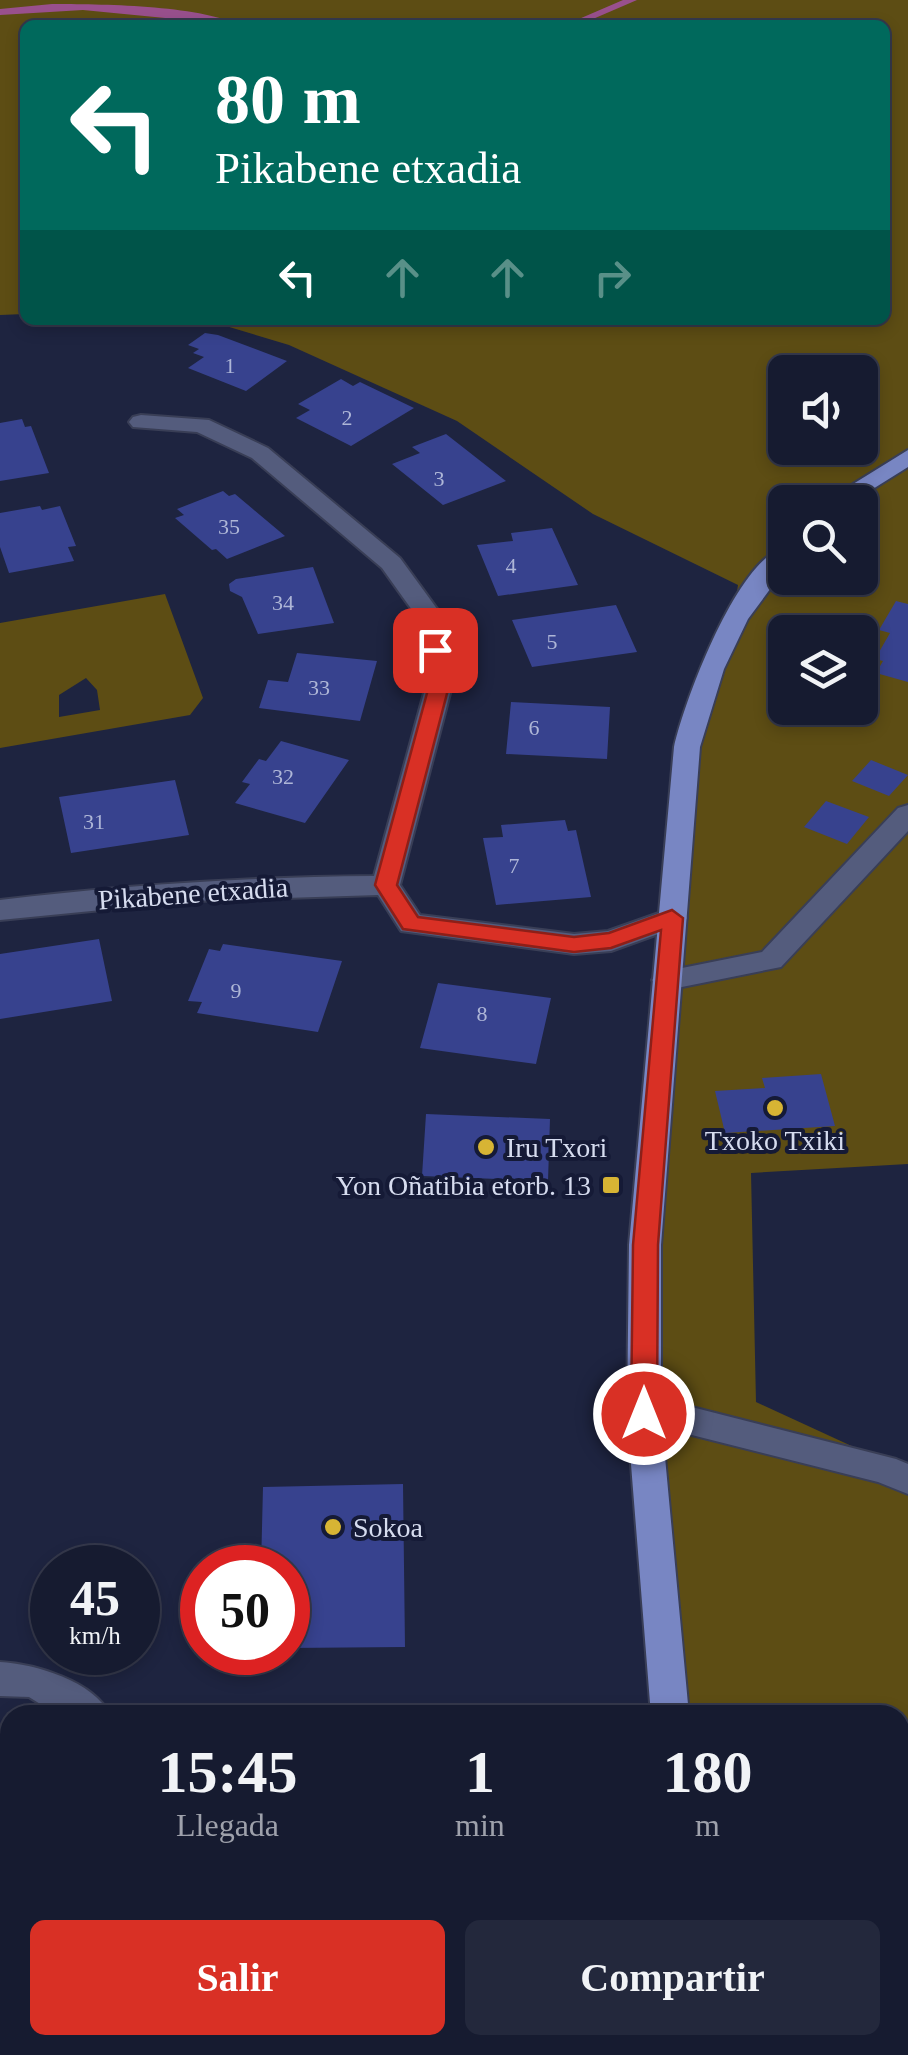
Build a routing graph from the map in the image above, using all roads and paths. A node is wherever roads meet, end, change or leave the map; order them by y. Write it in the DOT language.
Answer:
graph roads {
  1 [pos="141,422"];
  2 [pos="908,458"];
  3 [pos="864,485"];
  4 [pos="768,578"];
  5 [pos="908,814"];
  6 [pos="386,885"];
  7 [pos="0,910"];
  8 [pos="672,918"];
  9 [pos="667,980"];
  10 [pos="644,1414"];
  11 [pos="908,1478"];
  12 [pos="0,1679"];
  13 [pos="75,1705"];
  14 [pos="669,1705"];
  1 -- 6 [label="street"];
  2 -- 3 [label="main road"];
  4 -- 8 [label="main road"];
  5 -- 9 [label="street"];
  6 -- 7 [label="street, Pikabene etxadia"];
  6 -- 8 [label="street"];
  8 -- 9 [label="main road"];
  9 -- 10 [label="main road"];
  10 -- 11 [label="street"];
  10 -- 14 [label="main road"];
  12 -- 13 [label="street"];
}
